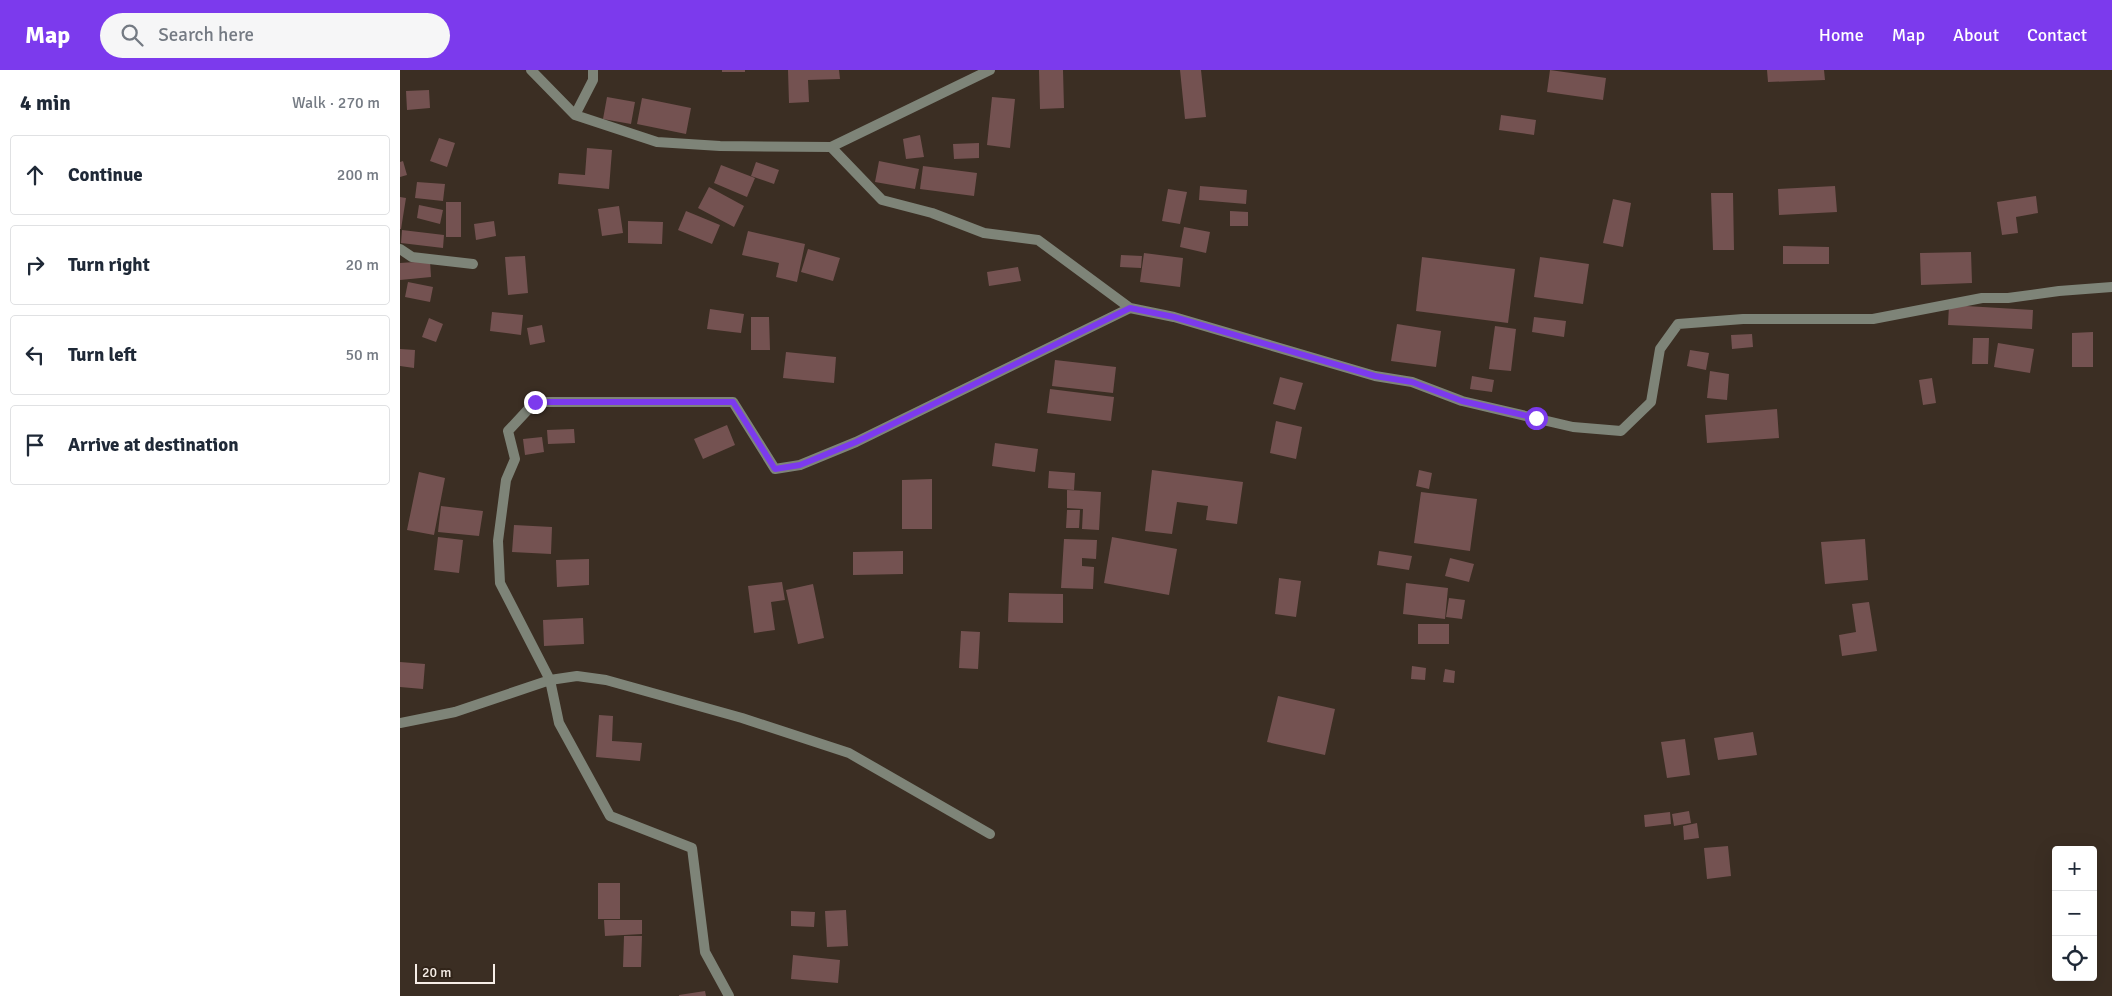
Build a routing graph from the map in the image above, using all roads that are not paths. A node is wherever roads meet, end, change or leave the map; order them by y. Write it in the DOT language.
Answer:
graph roads {
  1 [pos="531,70"];
  2 [pos="593,70"];
  3 [pos="990,70"];
  4 [pos="575,116"];
  5 [pos="831,147"];
  6 [pos="400,249"];
  7 [pos="473,264"];
  8 [pos="2112,287"];
  9 [pos="1130,308"];
  10 [pos="550,680"];
  11 [pos="400,723"];
  12 [pos="990,834"];
  13 [pos="729,996"];
  1 -- 4 [label="street"];
  2 -- 4 [label="street"];
  3 -- 5 [label="street"];
  4 -- 5 [label="street"];
  5 -- 9 [label="street"];
  6 -- 7 [label="street"];
  8 -- 9 [label="street"];
  9 -- 10 [label="street"];
  10 -- 11 [label="street"];
  10 -- 12 [label="street"];
  10 -- 13 [label="street"];
}
